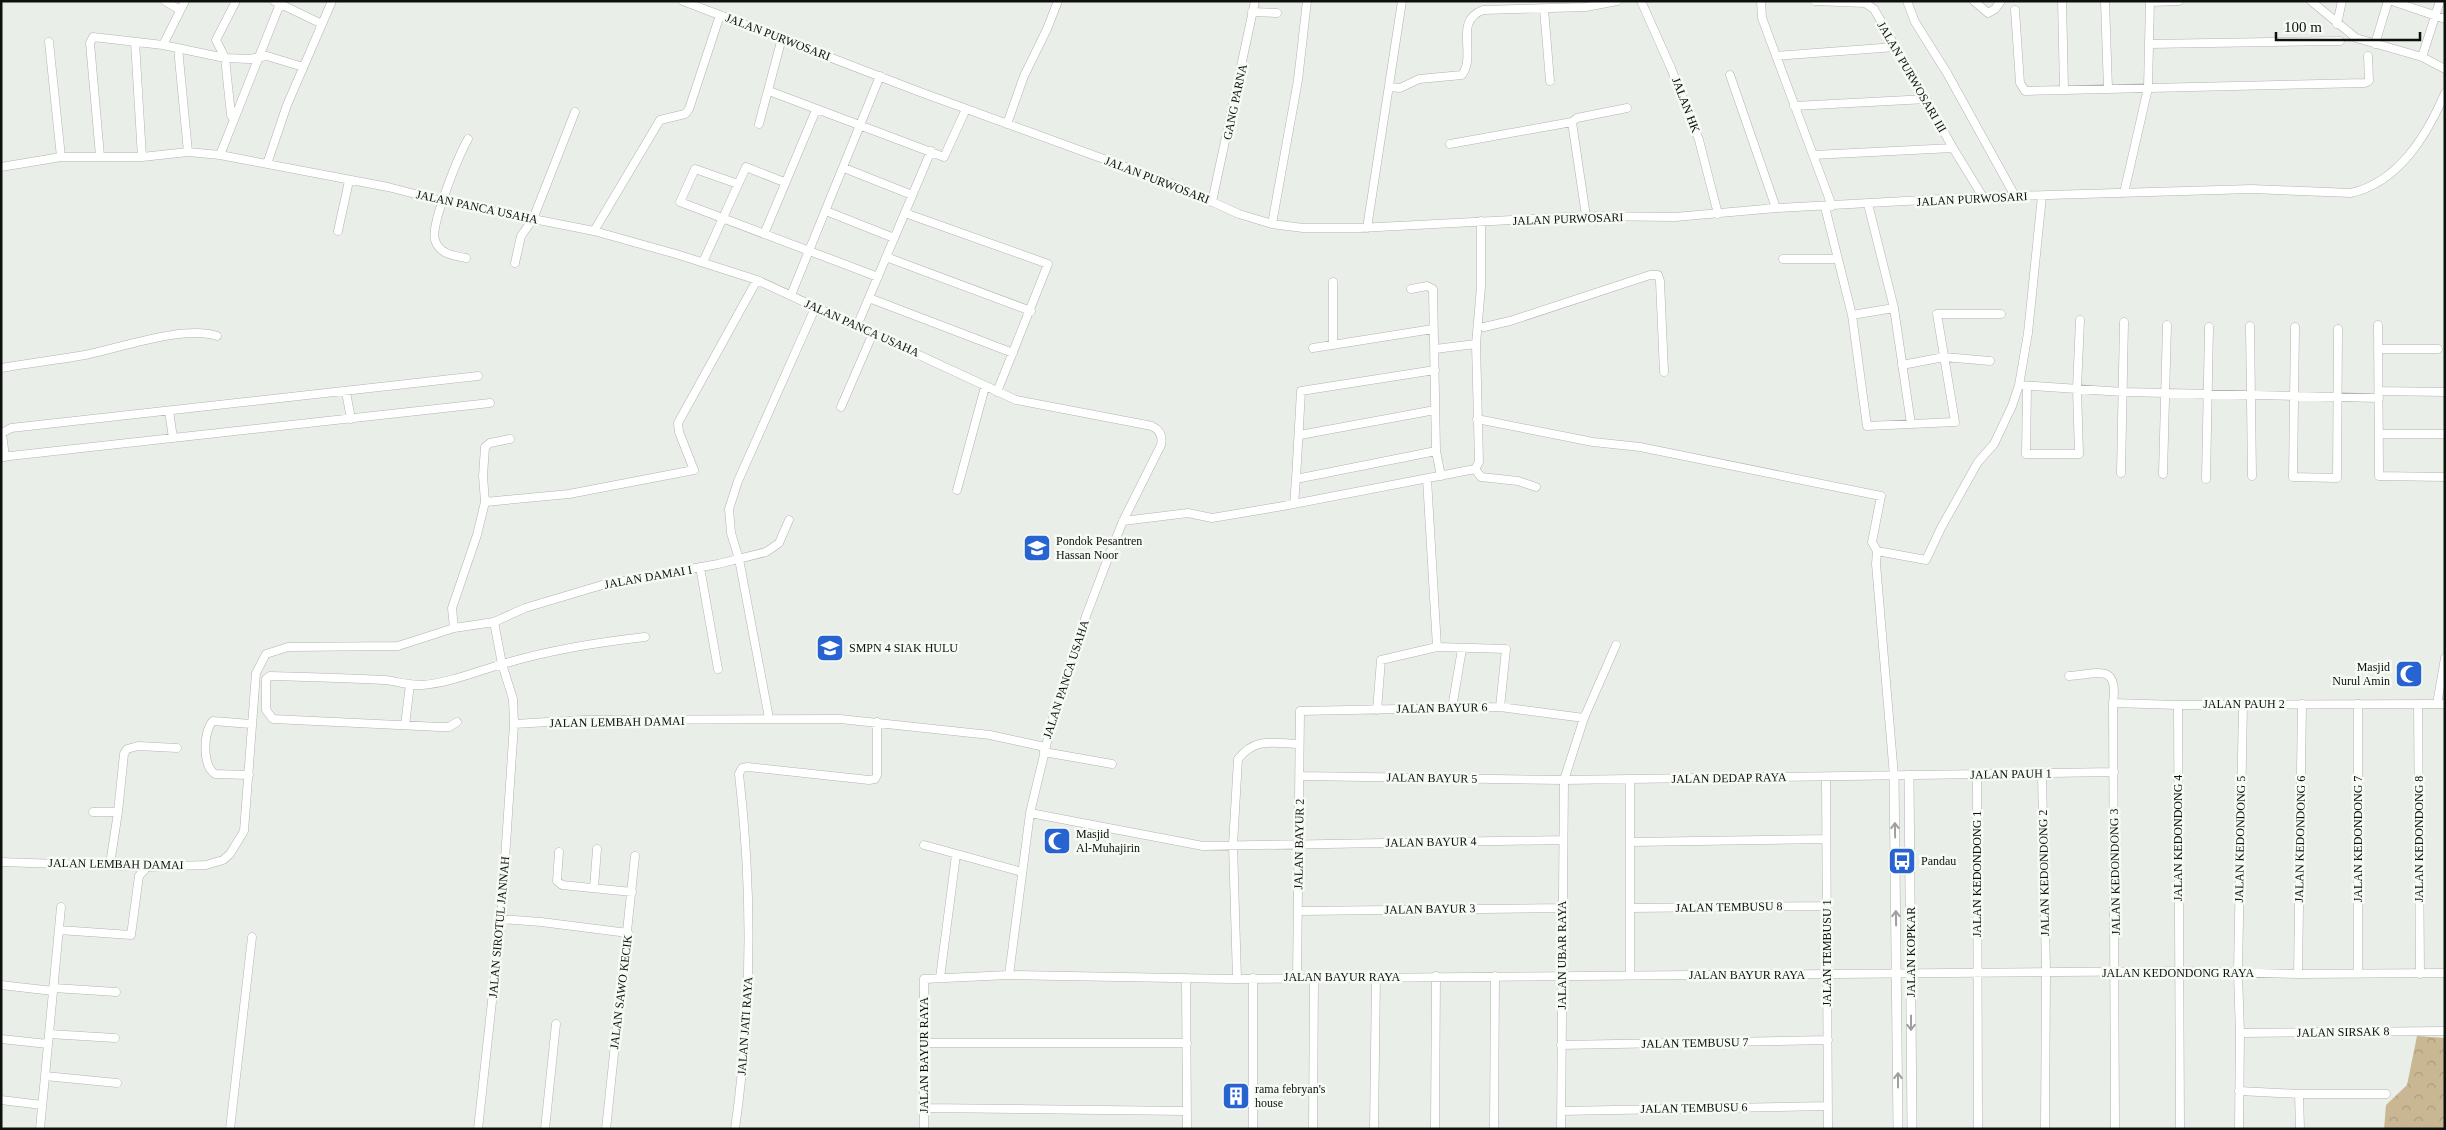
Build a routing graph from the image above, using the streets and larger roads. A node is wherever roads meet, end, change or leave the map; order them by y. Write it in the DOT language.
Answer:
graph roads {
  1 [pos="165,1"];
  2 [pos="185,1"];
  3 [pos="236,1"];
  4 [pos="332,1"];
  5 [pos="683,1"];
  6 [pos="1058,1"];
  7 [pos="1255,1"];
  8 [pos="1307,1"];
  9 [pos="1402,1"];
  10 [pos="1616,1"];
  11 [pos="1641,1"];
  12 [pos="1761,1"];
  13 [pos="1814,1"];
  14 [pos="1907,1"];
  15 [pos="1974,1"];
  16 [pos="2001,1"];
  17 [pos="2062,1"];
  18 [pos="2105,1"];
  19 [pos="2179,1"];
  20 [pos="2311,1"];
  21 [pos="2342,1"];
  22 [pos="2388,1"];
  23 [pos="2392,1"];
  24 [pos="2440,1"];
  25 [pos="277,2"];
  26 [pos="2150,2"];
  27 [pos="1544,9"];
  28 [pos="180,10"];
  29 [pos="2015,10"];
  30 [pos="1252,12"];
  31 [pos="1277,13"];
  32 [pos="720,15"];
  33 [pos="2436,16"];
  34 [pos="2445,19"];
  35 [pos="322,24"];
  36 [pos="2337,24"];
  37 [pos="782,38"];
  38 [pos="2340,41"];
  39 [pos="49,42"];
  40 [pos="135,42"];
  41 [pos="2150,44"];
  42 [pos="2375,44"];
  43 [pos="163,45"];
  44 [pos="1895,47"];
  45 [pos="178,48"];
  46 [pos="1776,56"];
  47 [pos="2368,56"];
  48 [pos="257,57"];
  49 [pos="2422,57"];
  50 [pos="225,58"];
  51 [pos="303,67"];
  52 [pos="2445,69"];
  53 [pos="1730,75"];
  54 [pos="880,76"];
  55 [pos="1550,81"];
  56 [pos="1390,86"];
  57 [pos="2148,88"];
  58 [pos="2064,89"];
  59 [pos="2108,89"];
  60 [pos="228,90"];
  61 [pos="769,91"];
  62 [pos="2445,93"];
  63 [pos="244,94"];
  64 [pos="1927,99"];
  65 [pos="1794,106"];
  66 [pos="1627,108"];
  67 [pos="966,109"];
  68 [pos="816,110"];
  69 [pos="575,112"];
  70 [pos="234,120"];
  71 [pos="1572,122"];
  72 [pos="759,124"];
  73 [pos="1007,124"];
  74 [pos="861,126"];
  75 [pos="468,138"];
  76 [pos="1450,144"];
  77 [pos="1953,148"];
  78 [pos="931,151"];
  79 [pos="188,152"];
  80 [pos="220,155"];
  81 [pos="1813,155"];
  82 [pos="100,156"];
  83 [pos="61,157"];
  84 [pos="142,157"];
  85 [pos="267,164"];
  86 [pos="1,167"];
  87 [pos="844,168"];
  88 [pos="349,181"];
  89 [pos="784,182"];
  90 [pos="738,184"];
  91 [pos="2124,193"];
  92 [pos="912,195"];
  93 [pos="2015,196"];
  94 [pos="2042,196"];
  95 [pos="1983,197"];
  96 [pos="442,201"];
  97 [pos="1212,202"];
  98 [pos="1868,204"];
  99 [pos="1828,207"];
  100 [pos="1776,208"];
  101 [pos="826,211"];
  102 [pos="905,213"];
  103 [pos="1718,214"];
  104 [pos="1586,216"];
  105 [pos="533,219"];
  106 [pos="722,219"];
  107 [pos="1481,221"];
  108 [pos="1272,224"];
  109 [pos="1367,228"];
  110 [pos="338,231"];
  111 [pos="594,232"];
  112 [pos="764,234"];
  113 [pos="894,238"];
  114 [pos="809,251"];
  115 [pos="886,257"];
  116 [pos="466,258"];
  117 [pos="1783,259"];
  118 [pos="1837,259"];
  119 [pos="703,262"];
  120 [pos="515,263"];
  121 [pos="878,278"];
  122 [pos="757,280"];
  123 [pos="1333,282"];
  124 [pos="1411,289"];
  125 [pos="791,295"];
  126 [pos="869,298"];
  127 [pos="816,306"];
  128 [pos="1894,308"];
  129 [pos="1031,311"];
  130 [pos="2000,314"];
  131 [pos="1852,315"];
  132 [pos="2080,320"];
  133 [pos="2124,322"];
  134 [pos="1478,325"];
  135 [pos="2167,325"];
  136 [pos="2378,325"];
  137 [pos="857,326"];
  138 [pos="2250,326"];
  139 [pos="2209,327"];
  140 [pos="2295,327"];
  141 [pos="1434,329"];
  142 [pos="2338,329"];
  143 [pos="873,333"];
  144 [pos="217,336"];
  145 [pos="1476,344"];
  146 [pos="1332,345"];
  147 [pos="1313,348"];
  148 [pos="1435,349"];
  149 [pos="2378,349"];
  150 [pos="2438,349"];
  151 [pos="1013,354"];
  152 [pos="1944,357"];
  153 [pos="1990,361"];
  154 [pos="1902,365"];
  155 [pos="1,368"];
  156 [pos="1435,370"];
  157 [pos="1664,372"];
  158 [pos="478,376"];
  159 [pos="2023,386"];
  160 [pos="985,387"];
  161 [pos="2077,389"];
  162 [pos="346,392"];
  163 [pos="998,392"];
  164 [pos="2123,392"];
  165 [pos="2445,392"];
  166 [pos="2165,393"];
  167 [pos="2208,394"];
  168 [pos="2379,394"];
  169 [pos="2251,395"];
  170 [pos="2294,396"];
  171 [pos="2338,397"];
  172 [pos="490,403"];
  173 [pos="841,407"];
  174 [pos="1435,410"];
  175 [pos="169,411"];
  176 [pos="351,418"];
  177 [pos="1477,419"];
  178 [pos="1911,424"];
  179 [pos="2379,434"];
  180 [pos="2445,434"];
  181 [pos="1300,435"];
  182 [pos="173,438"];
  183 [pos="510,439"];
  184 [pos="1436,451"];
  185 [pos="3,457"];
  186 [pos="1476,469"];
  187 [pos="2121,473"];
  188 [pos="2163,474"];
  189 [pos="1441,476"];
  190 [pos="2252,476"];
  191 [pos="2445,477"];
  192 [pos="1296,478"];
  193 [pos="1427,478"];
  194 [pos="2206,479"];
  195 [pos="1536,487"];
  196 [pos="957,490"];
  197 [pos="485,502"];
  198 [pos="1294,504"];
  199 [pos="788,520"];
  200 [pos="1123,521"];
  201 [pos="1877,551"];
  202 [pos="739,558"];
  203 [pos="700,568"];
  204 [pos="494,622"];
  205 [pos="454,628"];
  206 [pos="645,637"];
  207 [pos="1616,645"];
  208 [pos="1437,647"];
  209 [pos="1462,649"];
  210 [pos="2445,658"];
  211 [pos="502,664"];
  212 [pos="718,669"];
  213 [pos="2070,676"];
  214 [pos="410,684"];
  215 [pos="2113,702"];
  216 [pos="2243,704"];
  217 [pos="2302,704"];
  218 [pos="2358,704"];
  219 [pos="2418,704"];
  220 [pos="2441,704"];
  221 [pos="2178,705"];
  222 [pos="1500,707"];
  223 [pos="1452,708"];
  224 [pos="1376,710"];
  225 [pos="1300,711"];
  226 [pos="768,718"];
  227 [pos="1584,718"];
  228 [pos="457,722"];
  229 [pos="877,722"];
  230 [pos="251,724"];
  231 [pos="514,724"];
  232 [pos="405,725"];
  233 [pos="1298,744"];
  234 [pos="177,748"];
  235 [pos="1044,750"];
  236 [pos="1112,764"];
  237 [pos="2114,772"];
  238 [pos="2042,774"];
  239 [pos="248,775"];
  240 [pos="1909,775"];
  241 [pos="1977,775"];
  242 [pos="1300,776"];
  243 [pos="1894,776"];
  244 [pos="1826,777"];
  245 [pos="1564,780"];
  246 [pos="1630,780"];
  247 [pos="1909,796"];
  248 [pos="1894,798"];
  249 [pos="93,812"];
  250 [pos="118,812"];
  251 [pos="1030,813"];
  252 [pos="1826,839"];
  253 [pos="1563,840"];
  254 [pos="1631,842"];
  255 [pos="1299,844"];
  256 [pos="1233,845"];
  257 [pos="924,846"];
  258 [pos="596,849"];
  259 [pos="559,852"];
  260 [pos="956,855"];
  261 [pos="635,856"];
  262 [pos="1,862"];
  263 [pos="110,864"];
  264 [pos="147,867"];
  265 [pos="1022,872"];
  266 [pos="594,888"];
  267 [pos="632,892"];
  268 [pos="1827,906"];
  269 [pos="61,907"];
  270 [pos="1562,908"];
  271 [pos="1630,908"];
  272 [pos="1298,911"];
  273 [pos="501,919"];
  274 [pos="60,930"];
  275 [pos="628,933"];
  276 [pos="252,937"];
  277 [pos="2178,971"];
  278 [pos="1978,972"];
  279 [pos="2046,972"];
  280 [pos="2116,973"];
  281 [pos="2238,973"];
  282 [pos="2445,973"];
  283 [pos="1897,974"];
  284 [pos="2298,974"];
  285 [pos="2358,974"];
  286 [pos="2420,974"];
  287 [pos="1009,975"];
  288 [pos="1630,975"];
  289 [pos="1911,975"];
  290 [pos="1436,976"];
  291 [pos="1495,976"];
  292 [pos="1562,976"];
  293 [pos="1827,976"];
  294 [pos="1297,977"];
  295 [pos="1314,977"];
  296 [pos="1376,977"];
  297 [pos="940,978"];
  298 [pos="1186,978"];
  299 [pos="1237,978"];
  300 [pos="1254,978"];
  301 [pos="1,985"];
  302 [pos="53,990"];
  303 [pos="116,992"];
  304 [pos="556,1024"];
  305 [pos="2445,1032"];
  306 [pos="2240,1033"];
  307 [pos="49,1034"];
  308 [pos="115,1038"];
  309 [pos="1,1039"];
  310 [pos="1828,1040"];
  311 [pos="924,1043"];
  312 [pos="1187,1043"];
  313 [pos="48,1044"];
  314 [pos="1561,1045"];
  315 [pos="45,1076"];
  316 [pos="117,1083"];
  317 [pos="2240,1091"];
  318 [pos="2299,1094"];
  319 [pos="2386,1094"];
  320 [pos="1,1100"];
  321 [pos="42,1105"];
  322 [pos="1828,1106"];
  323 [pos="924,1108"];
  324 [pos="1187,1111"];
  325 [pos="1561,1111"];
  326 [pos="40,1129"];
  327 [pos="230,1129"];
  328 [pos="478,1129"];
  329 [pos="545,1129"];
  330 [pos="606,1129"];
  331 [pos="735,1129"];
  332 [pos="924,1129"];
  333 [pos="1187,1129"];
  334 [pos="1253,1129"];
  335 [pos="1313,1129"];
  336 [pos="1374,1129"];
  337 [pos="1435,1129"];
  338 [pos="1494,1129"];
  339 [pos="1561,1129"];
  340 [pos="1828,1129"];
  341 [pos="1898,1129"];
  342 [pos="1912,1129"];
  343 [pos="1978,1129"];
  344 [pos="2045,1129"];
  345 [pos="2115,1129"];
  346 [pos="2180,1129"];
  347 [pos="2239,1129"];
  348 [pos="2300,1129"];
  1 -- 28 [label="street"];
  2 -- 28 [label="street"];
  3 -- 50 [label="street"];
  4 -- 35 [label="street"];
  5 -- 32 [label="street, JALAN PURWOSARI"];
  6 -- 73 [label="street"];
  7 -- 30 [label="street, GANG PARNA"];
  8 -- 108 [label="street"];
  9 -- 56 [label="street"];
  10 -- 27 [label="street"];
  11 -- 103 [label="street, JALAN HK"];
  12 -- 46 [label="street"];
  13 -- 44 [label="street, JALAN PURWOSARI III"];
  14 -- 93 [label="street"];
  15 -- 16 [label="street"];
  17 -- 58 [label="street"];
  18 -- 59 [label="street"];
  19 -- 26 [label="street"];
  20 -- 36 [label="street"];
  21 -- 36 [label="street"];
  22 -- 42 [label="street"];
  23 -- 33 [label="street"];
  24 -- 33 [label="street"];
  25 -- 35 [label="street"];
  25 -- 48 [label="street"];
  26 -- 41 [label="street"];
  27 -- 55 [label="street"];
  27 -- 56 [label="street"];
  28 -- 43 [label="street"];
  29 -- 58 [label="street"];
  30 -- 31 [label="street"];
  30 -- 97 [label="street, GANG PARNA"];
  32 -- 37 [label="street, JALAN PURWOSARI"];
  32 -- 111 [label="street"];
  33 -- 34 [label="street"];
  33 -- 49 [label="street"];
  35 -- 51 [label="street"];
  36 -- 42 [label="street"];
  37 -- 54 [label="street, JALAN PURWOSARI"];
  37 -- 61 [label="street"];
  38 -- 41 [label="street"];
  39 -- 83 [label="street"];
  40 -- 43 [label="street"];
  40 -- 82 [label="street"];
  40 -- 84 [label="street"];
  41 -- 57 [label="street"];
  42 -- 49 [label="street"];
  43 -- 45 [label="street"];
  44 -- 46 [label="street"];
  44 -- 64 [label="street, JALAN PURWOSARI III"];
  45 -- 50 [label="street"];
  45 -- 79 [label="street"];
  46 -- 65 [label="street"];
  47 -- 57 [label="street"];
  48 -- 50 [label="street"];
  48 -- 51 [label="street"];
  48 -- 63 [label="street"];
  49 -- 52 [label="street"];
  50 -- 60 [label="street"];
  51 -- 85 [label="street"];
  53 -- 100 [label="street"];
  54 -- 67 [label="street, JALAN PURWOSARI"];
  54 -- 74 [label="street"];
  56 -- 109 [label="street"];
  57 -- 59 [label="street"];
  57 -- 91 [label="street"];
  58 -- 59 [label="street"];
  60 -- 63 [label="street"];
  60 -- 70 [label="street"];
  61 -- 68 [label="street"];
  61 -- 72 [label="street"];
  62 -- 91 [label="street, JALAN PURWOSARI"];
  63 -- 70 [label="street"];
  64 -- 65 [label="street"];
  64 -- 77 [label="street, JALAN PURWOSARI III"];
  65 -- 81 [label="street"];
  66 -- 71 [label="street"];
  67 -- 73 [label="street, JALAN PURWOSARI"];
  67 -- 78 [label="street"];
  68 -- 74 [label="street"];
  68 -- 89 [label="street"];
  69 -- 105 [label="street"];
  70 -- 80 [label="street"];
  71 -- 76 [label="street"];
  71 -- 104 [label="street"];
  73 -- 97 [label="street, JALAN PURWOSARI"];
  74 -- 78 [label="street"];
  74 -- 87 [label="street"];
  75 -- 96 [label="street"];
  77 -- 81 [label="street"];
  77 -- 95 [label="street, JALAN PURWOSARI III"];
  78 -- 92 [label="street"];
  79 -- 80 [label="street, JALAN PANCA USAHA"];
  79 -- 84 [label="street, JALAN PANCA USAHA"];
  80 -- 85 [label="street, JALAN PANCA USAHA"];
  81 -- 99 [label="street"];
  82 -- 83 [label="street, JALAN PANCA USAHA"];
  82 -- 84 [label="street, JALAN PANCA USAHA"];
  83 -- 86 [label="street, JALAN PANCA USAHA"];
  85 -- 88 [label="street, JALAN PANCA USAHA"];
  87 -- 92 [label="street"];
  87 -- 101 [label="street"];
  88 -- 96 [label="street, JALAN PANCA USAHA"];
  88 -- 110 [label="street"];
  89 -- 90 [label="street"];
  89 -- 112 [label="street"];
  90 -- 106 [label="street"];
  90 -- 106 [label="street"];
  91 -- 94 [label="street, JALAN PURWOSARI"];
  92 -- 102 [label="street"];
  93 -- 94 [label="street, JALAN PURWOSARI"];
  93 -- 95 [label="street, JALAN PURWOSARI"];
  94 -- 159 [label="street"];
  95 -- 98 [label="street, JALAN PURWOSARI"];
  96 -- 105 [label="street, JALAN PANCA USAHA"];
  96 -- 116 [label="street"];
  97 -- 108 [label="street, JALAN PURWOSARI"];
  98 -- 99 [label="street, JALAN PURWOSARI"];
  98 -- 128 [label="street"];
  99 -- 100 [label="street, JALAN PURWOSARI"];
  99 -- 118 [label="street"];
  100 -- 103 [label="street, JALAN PURWOSARI"];
  101 -- 113 [label="street"];
  101 -- 114 [label="street"];
  102 -- 113 [label="street"];
  102 -- 129 [label="street"];
  103 -- 104 [label="street, JALAN PURWOSARI"];
  104 -- 107 [label="street, JALAN PURWOSARI"];
  105 -- 111 [label="street, JALAN PANCA USAHA"];
  105 -- 120 [label="street"];
  106 -- 112 [label="street"];
  106 -- 119 [label="street"];
  107 -- 109 [label="street, JALAN PURWOSARI"];
  107 -- 134 [label="street"];
  108 -- 109 [label="street, JALAN PURWOSARI"];
  111 -- 119 [label="street, JALAN PANCA USAHA"];
  112 -- 114 [label="street"];
  113 -- 115 [label="street"];
  114 -- 121 [label="street"];
  114 -- 125 [label="street"];
  115 -- 121 [label="street"];
  115 -- 129 [label="street"];
  117 -- 118 [label="street"];
  118 -- 131 [label="street"];
  119 -- 122 [label="street, JALAN PANCA USAHA"];
  121 -- 126 [label="street"];
  122 -- 125 [label="street, JALAN PANCA USAHA"];
  122 -- 197 [label="street"];
  123 -- 146 [label="street"];
  124 -- 141 [label="street"];
  125 -- 127 [label="street, JALAN PANCA USAHA"];
  126 -- 137 [label="street"];
  126 -- 151 [label="street"];
  127 -- 137 [label="street, JALAN PANCA USAHA"];
  127 -- 202 [label="street"];
  128 -- 131 [label="street"];
  128 -- 154 [label="street"];
  129 -- 151 [label="street"];
  130 -- 152 [label="street"];
  131 -- 178 [label="street"];
  132 -- 161 [label="street"];
  133 -- 164 [label="street"];
  134 -- 145 [label="street"];
  134 -- 157 [label="street"];
  135 -- 166 [label="street"];
  136 -- 149 [label="street"];
  137 -- 143 [label="street, JALAN PANCA USAHA"];
  138 -- 169 [label="street"];
  139 -- 167 [label="street"];
  140 -- 170 [label="street"];
  141 -- 146 [label="street"];
  141 -- 148 [label="street"];
  142 -- 171 [label="street"];
  143 -- 160 [label="street, JALAN PANCA USAHA"];
  143 -- 173 [label="street"];
  144 -- 155 [label="street"];
  145 -- 148 [label="street"];
  145 -- 177 [label="street"];
  146 -- 147 [label="street"];
  148 -- 156 [label="street"];
  149 -- 150 [label="street"];
  149 -- 168 [label="street"];
  151 -- 163 [label="street"];
  152 -- 153 [label="street"];
  152 -- 154 [label="street"];
  152 -- 178 [label="street"];
  154 -- 178 [label="street"];
  156 -- 174 [label="street"];
  156 -- 181 [label="street"];
  158 -- 162 [label="street"];
  159 -- 161 [label="street"];
  159 -- 161 [label="street"];
  159 -- 201 [label="street"];
  160 -- 163 [label="street, JALAN PANCA USAHA"];
  160 -- 196 [label="street"];
  161 -- 164 [label="street"];
  162 -- 175 [label="street"];
  162 -- 176 [label="street"];
  163 -- 200 [label="street, JALAN PANCA USAHA"];
  164 -- 166 [label="street"];
  164 -- 187 [label="street"];
  165 -- 168 [label="street"];
  166 -- 167 [label="street"];
  166 -- 188 [label="street"];
  167 -- 169 [label="street"];
  167 -- 194 [label="street"];
  168 -- 171 [label="street"];
  168 -- 179 [label="street"];
  169 -- 170 [label="street"];
  169 -- 190 [label="street"];
  170 -- 171 [label="street"];
  170 -- 171 [label="street"];
  172 -- 176 [label="street"];
  174 -- 181 [label="street"];
  174 -- 184 [label="street"];
  175 -- 182 [label="street"];
  175 -- 185 [label="street"];
  176 -- 182 [label="street"];
  177 -- 186 [label="street"];
  177 -- 201 [label="street"];
  179 -- 180 [label="street"];
  179 -- 191 [label="street"];
  181 -- 192 [label="street"];
  182 -- 185 [label="street"];
  183 -- 197 [label="street"];
  184 -- 189 [label="street"];
  184 -- 192 [label="street"];
  186 -- 189 [label="street"];
  186 -- 195 [label="street"];
  189 -- 193 [label="street"];
  192 -- 198 [label="street"];
  193 -- 198 [label="street"];
  193 -- 208 [label="street"];
  197 -- 205 [label="street"];
  198 -- 200 [label="street"];
  199 -- 202 [label="street, JALAN DAMAI I"];
  200 -- 235 [label="street, JALAN PANCA USAHA"];
  201 -- 243 [label="street"];
  202 -- 203 [label="street, JALAN DAMAI I"];
  202 -- 226 [label="street"];
  203 -- 204 [label="street, JALAN DAMAI I"];
  203 -- 212 [label="street"];
  204 -- 205 [label="street, JALAN LEMBAH DAMAI"];
  204 -- 211 [label="street"];
  205 -- 230 [label="street, JALAN LEMBAH DAMAI"];
  206 -- 211 [label="street"];
  207 -- 227 [label="street, JALAN UBAR RAYA"];
  208 -- 209 [label="street"];
  208 -- 224 [label="street"];
  209 -- 222 [label="street"];
  209 -- 223 [label="street"];
  210 -- 220 [label="street"];
  211 -- 214 [label="street"];
  211 -- 231 [label="street"];
  213 -- 215 [label="street"];
  214 -- 232 [label="street"];
  214 -- 232 [label="street"];
  215 -- 221 [label="street, JALAN PAUH 2"];
  215 -- 237 [label="street"];
  216 -- 217 [label="street, JALAN PAUH 2"];
  216 -- 221 [label="street, JALAN PAUH 2"];
  216 -- 281 [label="street, JALAN KEDONDONG 5"];
  217 -- 218 [label="street, JALAN PAUH 2"];
  217 -- 284 [label="street, JALAN KEDONDONG 6"];
  218 -- 219 [label="street, JALAN PAUH 2"];
  218 -- 285 [label="street, JALAN KEDONDONG 7"];
  219 -- 220 [label="street, JALAN PAUH 2"];
  219 -- 286 [label="street, JALAN KEDONDONG 8"];
  221 -- 277 [label="street, JALAN KEDONDONG 4"];
  222 -- 223 [label="street, JALAN BAYUR 6"];
  222 -- 227 [label="street, JALAN BAYUR 6"];
  223 -- 224 [label="street, JALAN BAYUR 6"];
  224 -- 225 [label="street, JALAN BAYUR 6"];
  225 -- 233 [label="street, JALAN BAYUR 2"];
  226 -- 229 [label="street, JALAN LEMBAH DAMAI"];
  226 -- 231 [label="street, JALAN LEMBAH DAMAI"];
  227 -- 245 [label="street, JALAN UBAR RAYA"];
  228 -- 232 [label="street"];
  229 -- 235 [label="street, JALAN LEMBAH DAMAI"];
  229 -- 331 [label="street, JALAN JATI RAYA"];
  230 -- 239 [label="street, JALAN LEMBAH DAMAI"];
  230 -- 239 [label="street"];
  231 -- 273 [label="street, JALAN SIROTUL JANNAH"];
  233 -- 242 [label="street, JALAN BAYUR 2"];
  233 -- 256 [label="street"];
  234 -- 250 [label="street"];
  235 -- 236 [label="street, JALAN LEMBAH DAMAI"];
  235 -- 251 [label="street, JALAN PANCA USAHA"];
  237 -- 238 [label="street, JALAN PAUH 1"];
  237 -- 280 [label="street, JALAN KEDONDONG 3"];
  238 -- 241 [label="street, JALAN PAUH 1"];
  238 -- 279 [label="street, JALAN KEDONDONG 2"];
  239 -- 264 [label="street, JALAN LEMBAH DAMAI"];
  240 -- 241 [label="street, JALAN PAUH 1"];
  240 -- 243 [label="street, JALAN PAUH 1"];
  240 -- 247 [label="street, JALAN KOPKAR"];
  241 -- 278 [label="street, JALAN KEDONDONG 1"];
  242 -- 245 [label="street, JALAN BAYUR 5"];
  242 -- 255 [label="street, JALAN BAYUR 2"];
  243 -- 244 [label="street, JALAN DEDAP RAYA"];
  243 -- 248 [label="street, JALAN KOPKAR"];
  244 -- 246 [label="street, JALAN DEDAP RAYA"];
  244 -- 252 [label="street, JALAN TEMBUSU 1"];
  245 -- 246 [label="street, JALAN DEDAP RAYA"];
  245 -- 253 [label="street, JALAN UBAR RAYA"];
  246 -- 254 [label="street"];
  247 -- 248 [label="street"];
  247 -- 289 [label="street, JALAN KOPKAR"];
  283 -- 248 [label="street, JALAN KOPKAR, one-way"];
  249 -- 250 [label="street"];
  250 -- 263 [label="street"];
  251 -- 256 [label="street, JALAN BAYUR 4"];
  251 -- 265 [label="street, JALAN PANCA USAHA"];
  252 -- 254 [label="street"];
  252 -- 268 [label="street, JALAN TEMBUSU 1"];
  253 -- 255 [label="street, JALAN BAYUR 4"];
  253 -- 270 [label="street, JALAN UBAR RAYA"];
  254 -- 271 [label="street"];
  255 -- 256 [label="street, JALAN BAYUR 4"];
  255 -- 272 [label="street, JALAN BAYUR 2"];
  256 -- 299 [label="street"];
  257 -- 260 [label="street"];
  258 -- 266 [label="street"];
  259 -- 266 [label="street"];
  260 -- 265 [label="street"];
  260 -- 297 [label="street"];
  261 -- 267 [label="street, JALAN SAWO KECIK"];
  262 -- 263 [label="street, JALAN LEMBAH DAMAI"];
  263 -- 264 [label="street, JALAN LEMBAH DAMAI"];
  264 -- 274 [label="street"];
  265 -- 287 [label="street, JALAN PANCA USAHA"];
  266 -- 267 [label="street"];
  267 -- 275 [label="street, JALAN SAWO KECIK"];
  268 -- 271 [label="street, JALAN TEMBUSU 8"];
  268 -- 293 [label="street, JALAN TEMBUSU 1"];
  269 -- 274 [label="street"];
  270 -- 272 [label="street, JALAN BAYUR 3"];
  270 -- 292 [label="street, JALAN UBAR RAYA"];
  271 -- 288 [label="street"];
  272 -- 294 [label="street, JALAN BAYUR 2"];
  273 -- 275 [label="street"];
  273 -- 328 [label="street, JALAN SIROTUL JANNAH"];
  274 -- 302 [label="street"];
  275 -- 330 [label="street, JALAN SAWO KECIK"];
  276 -- 327 [label="street"];
  277 -- 280 [label="street, JALAN KEDONDONG RAYA"];
  277 -- 281 [label="street, JALAN KEDONDONG RAYA"];
  277 -- 346 [label="street, JALAN KEDONDONG 4"];
  278 -- 279 [label="street, JALAN KEDONDONG RAYA"];
  278 -- 289 [label="street, JALAN KEDONDONG RAYA"];
  278 -- 343 [label="street, JALAN KEDONDONG 1"];
  279 -- 280 [label="street, JALAN KEDONDONG RAYA"];
  279 -- 344 [label="street, JALAN KEDONDONG 2"];
  280 -- 345 [label="street, JALAN KEDONDONG 3"];
  281 -- 284 [label="street, JALAN KEDONDONG RAYA"];
  281 -- 306 [label="street, JALAN KEDONDONG 5"];
  282 -- 286 [label="street, JALAN KEDONDONG RAYA"];
  283 -- 289 [label="street, JALAN BAYUR RAYA"];
  283 -- 293 [label="street, JALAN BAYUR RAYA"];
  341 -- 283 [label="street, JALAN KOPKAR, one-way"];
  284 -- 285 [label="street, JALAN KEDONDONG RAYA"];
  285 -- 286 [label="street, JALAN KEDONDONG RAYA"];
  287 -- 297 [label="street, JALAN BAYUR RAYA"];
  287 -- 298 [label="street, JALAN BAYUR RAYA"];
  288 -- 292 [label="street, JALAN BAYUR RAYA"];
  288 -- 293 [label="street, JALAN BAYUR RAYA"];
  289 -- 342 [label="street, JALAN KOPKAR, one-way"];
  290 -- 291 [label="street, JALAN BAYUR RAYA"];
  290 -- 296 [label="street, JALAN BAYUR RAYA"];
  290 -- 337 [label="street"];
  291 -- 292 [label="street, JALAN BAYUR RAYA"];
  291 -- 338 [label="street"];
  292 -- 314 [label="street, JALAN UBAR RAYA"];
  293 -- 310 [label="street, JALAN TEMBUSU 1"];
  294 -- 295 [label="street, JALAN BAYUR RAYA"];
  294 -- 300 [label="street, JALAN BAYUR RAYA"];
  295 -- 296 [label="street, JALAN BAYUR RAYA"];
  295 -- 335 [label="street"];
  296 -- 336 [label="street"];
  297 -- 311 [label="street, JALAN BAYUR RAYA"];
  298 -- 299 [label="street, JALAN BAYUR RAYA"];
  298 -- 312 [label="street"];
  299 -- 300 [label="street, JALAN BAYUR RAYA"];
  300 -- 334 [label="street"];
  301 -- 302 [label="street"];
  302 -- 303 [label="street"];
  302 -- 307 [label="street"];
  304 -- 329 [label="street"];
  305 -- 306 [label="street, JALAN SIRSAK 8"];
  306 -- 317 [label="street, JALAN KEDONDONG 5"];
  307 -- 308 [label="street"];
  307 -- 313 [label="street"];
  309 -- 313 [label="street"];
  310 -- 314 [label="street, JALAN TEMBUSU 7"];
  310 -- 322 [label="street, JALAN TEMBUSU 1"];
  311 -- 312 [label="street"];
  311 -- 323 [label="street, JALAN BAYUR RAYA"];
  312 -- 324 [label="street"];
  313 -- 315 [label="street"];
  314 -- 325 [label="street, JALAN UBAR RAYA"];
  315 -- 316 [label="street"];
  315 -- 321 [label="street"];
  317 -- 318 [label="street"];
  317 -- 347 [label="street, JALAN KEDONDONG 5"];
  318 -- 319 [label="street"];
  318 -- 348 [label="street"];
  320 -- 321 [label="street"];
  321 -- 326 [label="street"];
  322 -- 325 [label="street, JALAN TEMBUSU 6"];
  322 -- 340 [label="street, JALAN TEMBUSU 1"];
  323 -- 324 [label="street"];
  323 -- 332 [label="street, JALAN BAYUR RAYA"];
  324 -- 333 [label="street"];
  325 -- 339 [label="street, JALAN UBAR RAYA"];
}
